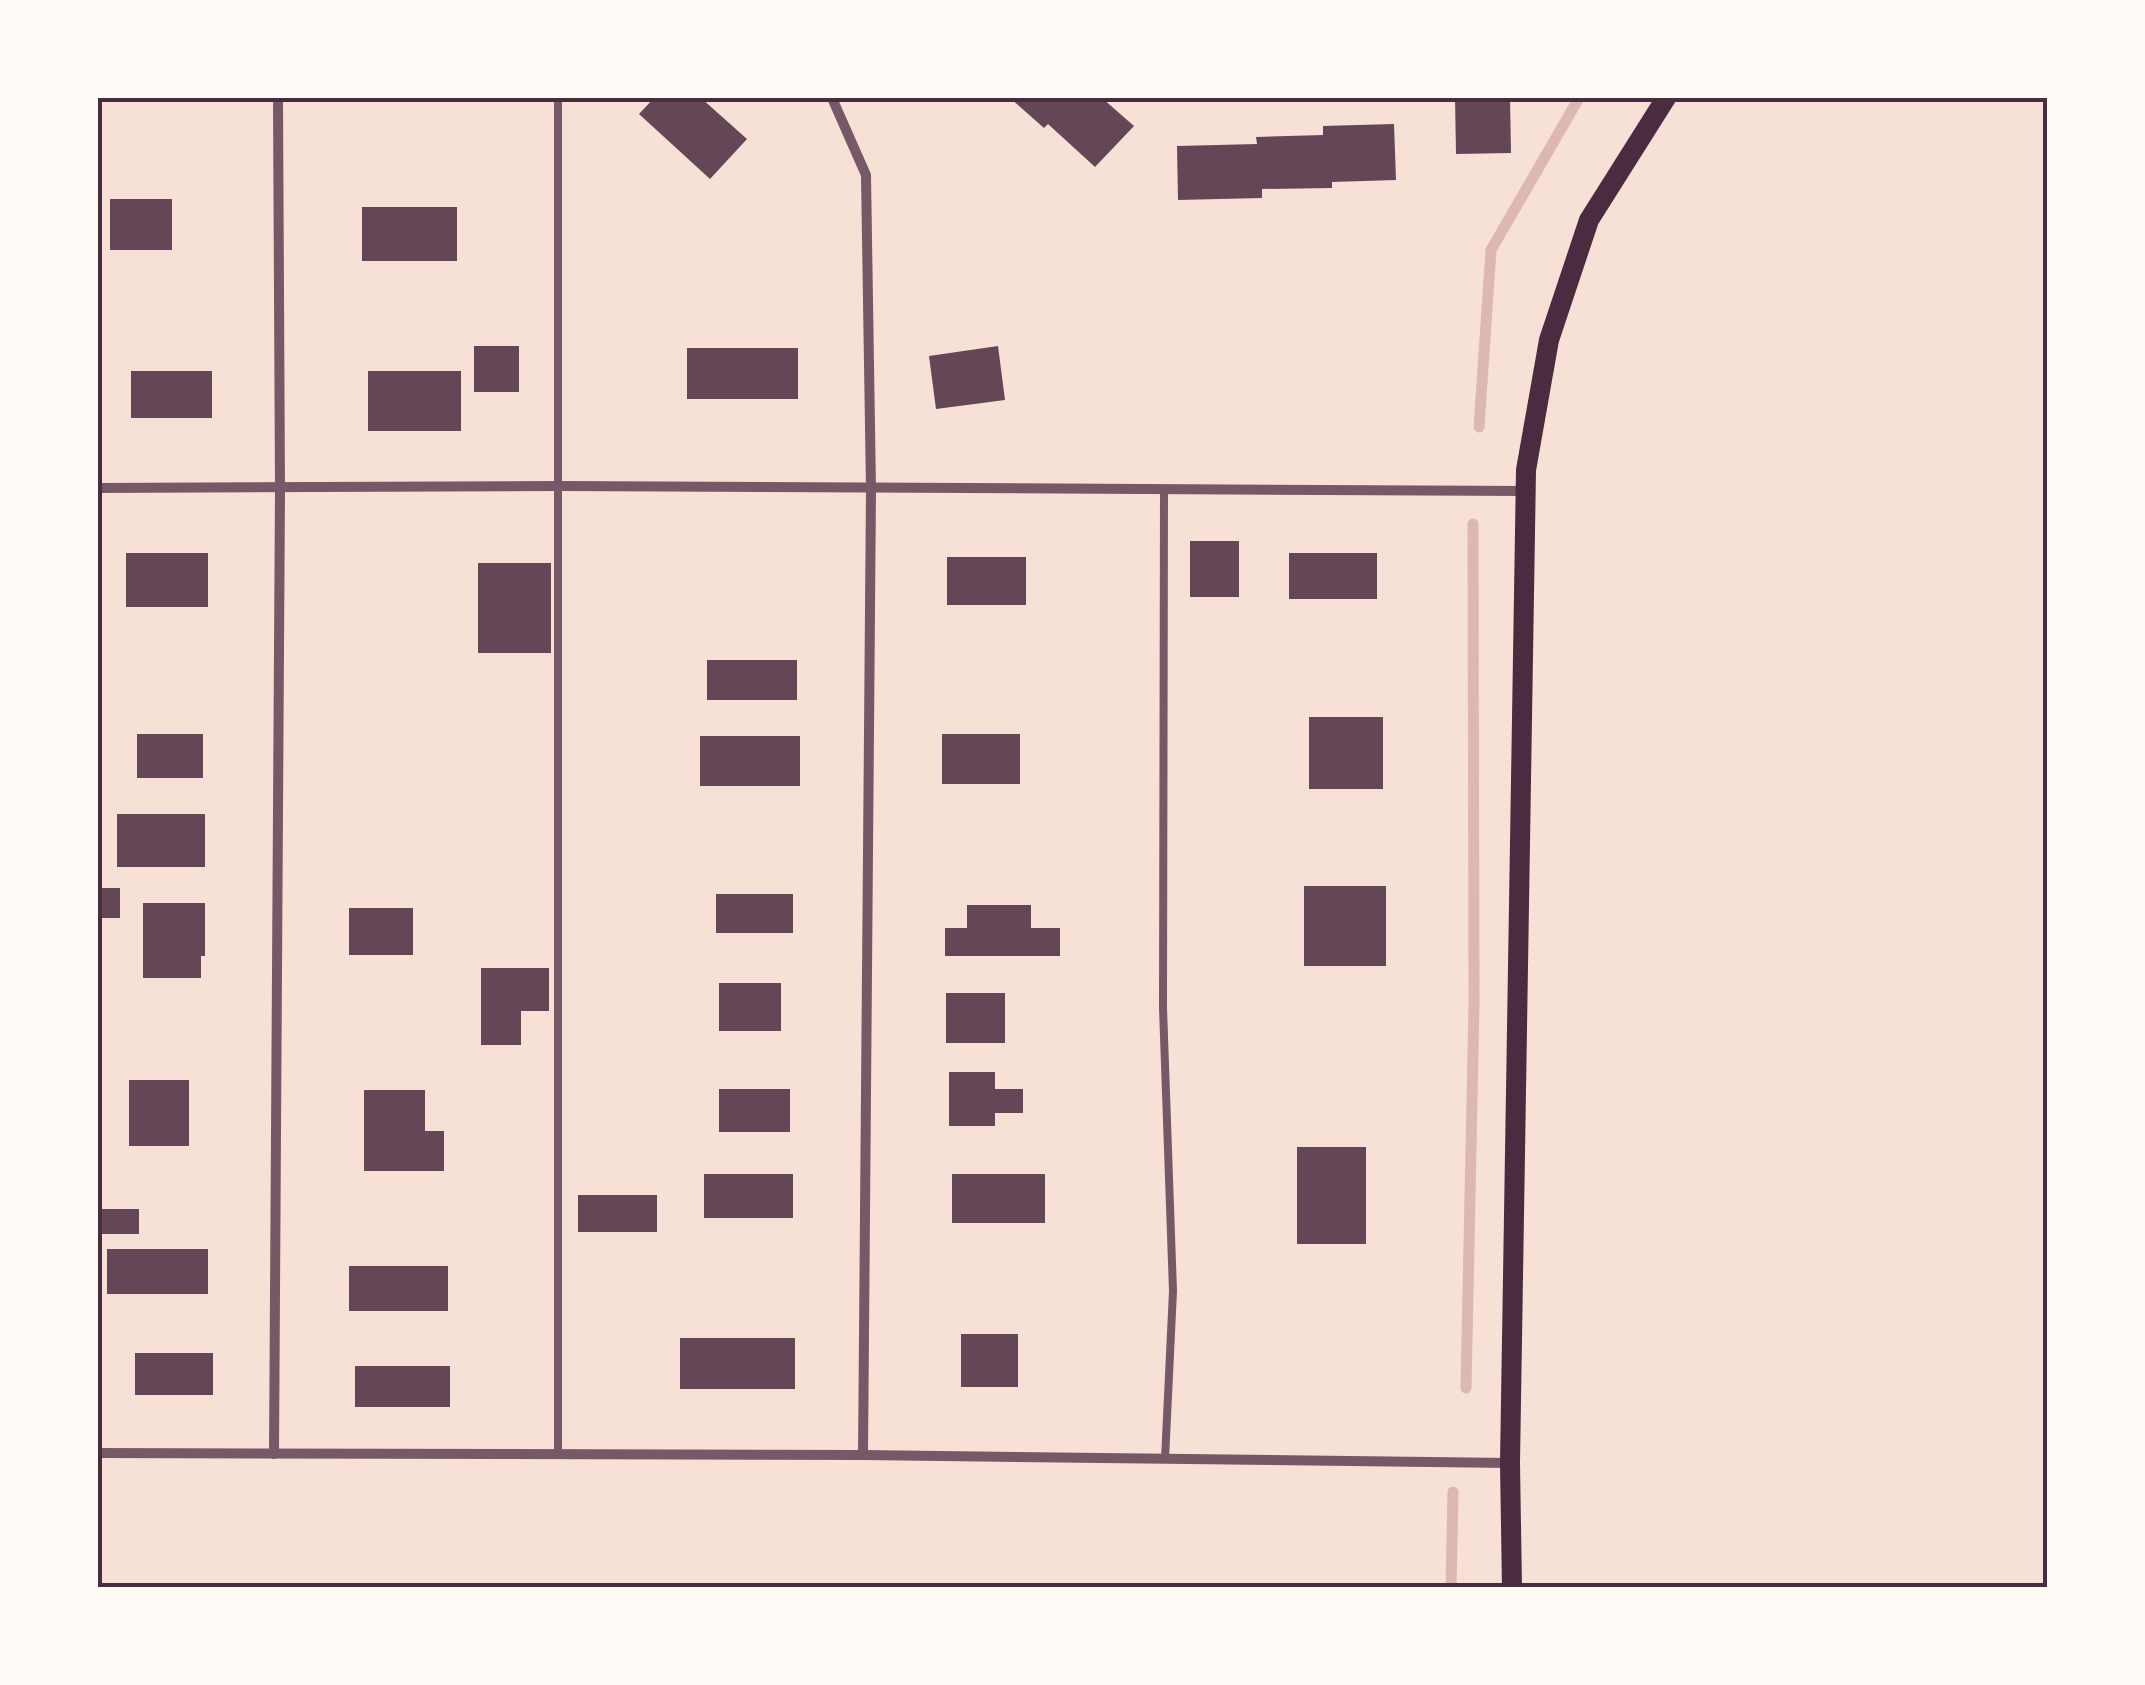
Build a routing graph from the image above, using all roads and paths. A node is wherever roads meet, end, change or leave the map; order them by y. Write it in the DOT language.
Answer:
graph roads {
  1 [pos="278,98"];
  2 [pos="558,98"];
  3 [pos="832,98"];
  4 [pos="1666,98"];
  5 [pos="559,486"];
  6 [pos="98,488"];
  7 [pos="280,489"];
  8 [pos="872,490"];
  9 [pos="1164,491"];
  10 [pos="1526,491"];
  11 [pos="98,1453"];
  12 [pos="274,1454"];
  13 [pos="558,1454"];
  14 [pos="863,1455"];
  15 [pos="1165,1459"];
  16 [pos="1510,1463"];
  17 [pos="1512,1588"];
  1 -- 7 [label="street"];
  2 -- 5 [label="lane"];
  3 -- 8 [label="street"];
  4 -- 10 [label="main road"];
  5 -- 7 [label="street"];
  5 -- 8 [label="street"];
  5 -- 13 [label="lane"];
  6 -- 7 [label="street"];
  7 -- 12 [label="street"];
  8 -- 9 [label="street"];
  8 -- 14 [label="street"];
  9 -- 10 [label="street"];
  9 -- 15 [label="lane"];
  10 -- 16 [label="main road"];
  11 -- 12 [label="street"];
  12 -- 13 [label="street"];
  13 -- 14 [label="street"];
  14 -- 15 [label="street"];
  15 -- 16 [label="street"];
  16 -- 17 [label="main road"];
}
